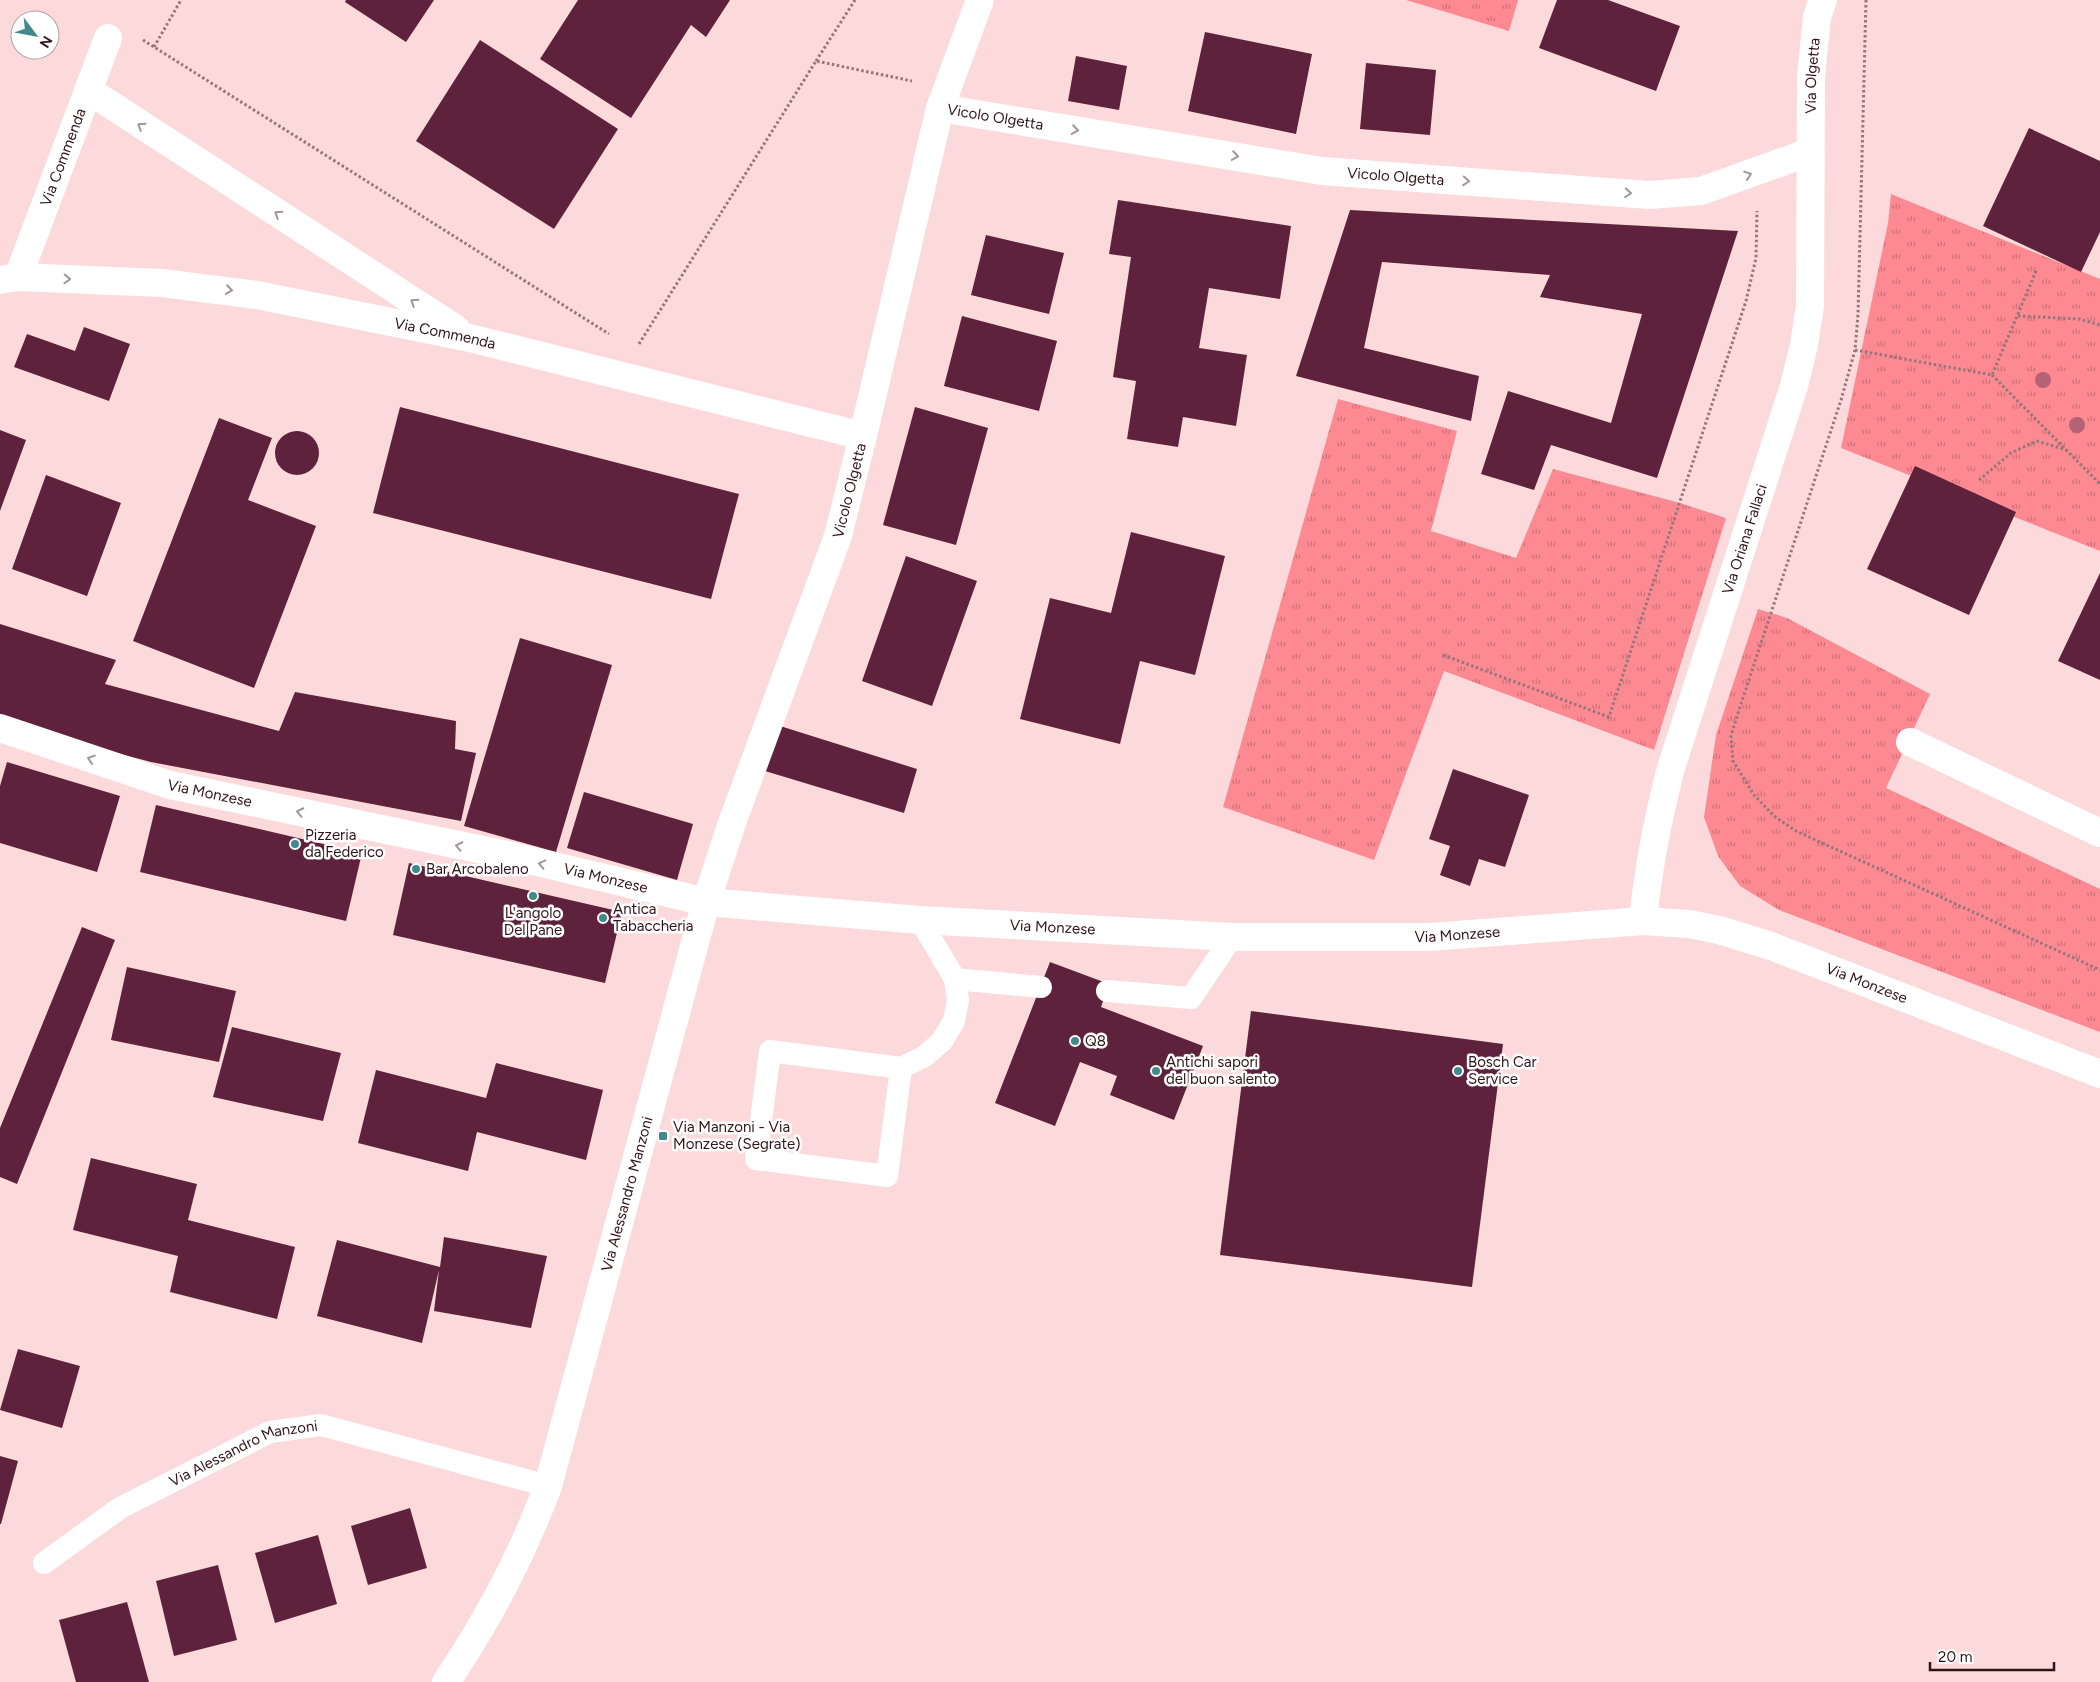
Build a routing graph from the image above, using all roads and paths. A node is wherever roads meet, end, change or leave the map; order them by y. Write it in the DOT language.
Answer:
graph roads {
  1 [pos="181,0"];
  2 [pos="855,0"];
  3 [pos="980,0"];
  4 [pos="1823,0"];
  5 [pos="1866,0"];
  6 [pos="108,38"];
  7 [pos="816,62"];
  8 [pos="88,90"];
  9 [pos="944,98"];
  10 [pos="1810,152"];
  11 [pos="1757,211"];
  12 [pos="2037,269"];
  13 [pos="9,279"];
  14 [pos="2018,316"];
  15 [pos="2100,325"];
  16 [pos="609,334"];
  17 [pos="470,338"];
  18 [pos="635,350"];
  19 [pos="1855,350"];
  20 [pos="1992,375"];
  21 [pos="864,436"];
  22 [pos="2067,450"];
  23 [pos="1979,480"];
  24 [pos="2100,484"];
  25 [pos="1444,655"];
  26 [pos="0,728"];
  27 [pos="1910,742"];
  28 [pos="2100,833"];
  29 [pos="706,902"];
  30 [pos="920,920"];
  31 [pos="1643,921"];
  32 [pos="1232,937"];
  33 [pos="2100,970"];
  34 [pos="955,979"];
  35 [pos="1041,987"];
  36 [pos="1107,991"];
  37 [pos="901,1068"];
  38 [pos="2100,1074"];
  39 [pos="548,1486"];
  40 [pos="44,1563"];
  41 [pos="446,1682"];
  1 -- 16 [label="path"];
  2 -- 7 [label="path"];
  3 -- 9 [label="street, Vicolo Olgetta"];
  4 -- 10 [label="street, Via Olgetta"];
  5 -- 19 [label="path"];
  6 -- 8 [label="street, Via Commenda"];
  7 -- 9 [label="path"];
  7 -- 18 [label="path"];
  8 -- 13 [label="street, Via Commenda"];
  17 -- 8 [label="street, one-way"];
  9 -- 10 [label="street, Vicolo Olgetta, one-way"];
  9 -- 21 [label="street, Vicolo Olgetta"];
  10 -- 31 [label="street, Via Oriana Fallaci"];
  11 -- 25 [label="path"];
  12 -- 14 [label="path"];
  13 -- 17 [label="street, Via Commenda, one-way"];
  14 -- 15 [label="path"];
  14 -- 20 [label="path"];
  17 -- 21 [label="street, Via Commenda"];
  19 -- 20 [label="path"];
  19 -- 33 [label="path"];
  20 -- 22 [label="path"];
  21 -- 29 [label="street, Vicolo Olgetta"];
  22 -- 23 [label="path"];
  22 -- 24 [label="path"];
  29 -- 26 [label="street, Via Monzese, one-way"];
  27 -- 28 [label="street"];
  29 -- 30 [label="street, Via Monzese"];
  29 -- 39 [label="street, Via Alessandro Manzoni"];
  30 -- 32 [label="street, Via Monzese"];
  30 -- 34 [label="lane"];
  31 -- 32 [label="street, Via Monzese"];
  31 -- 38 [label="street, Via Monzese"];
  32 -- 36 [label="lane"];
  34 -- 35 [label="lane"];
  34 -- 37 [label="lane"];
  37 -- 37 [label="lane"];
  39 -- 40 [label="lane, Via Alessandro Manzoni"];
  39 -- 41 [label="street, Via Alessandro Manzoni"];
}
